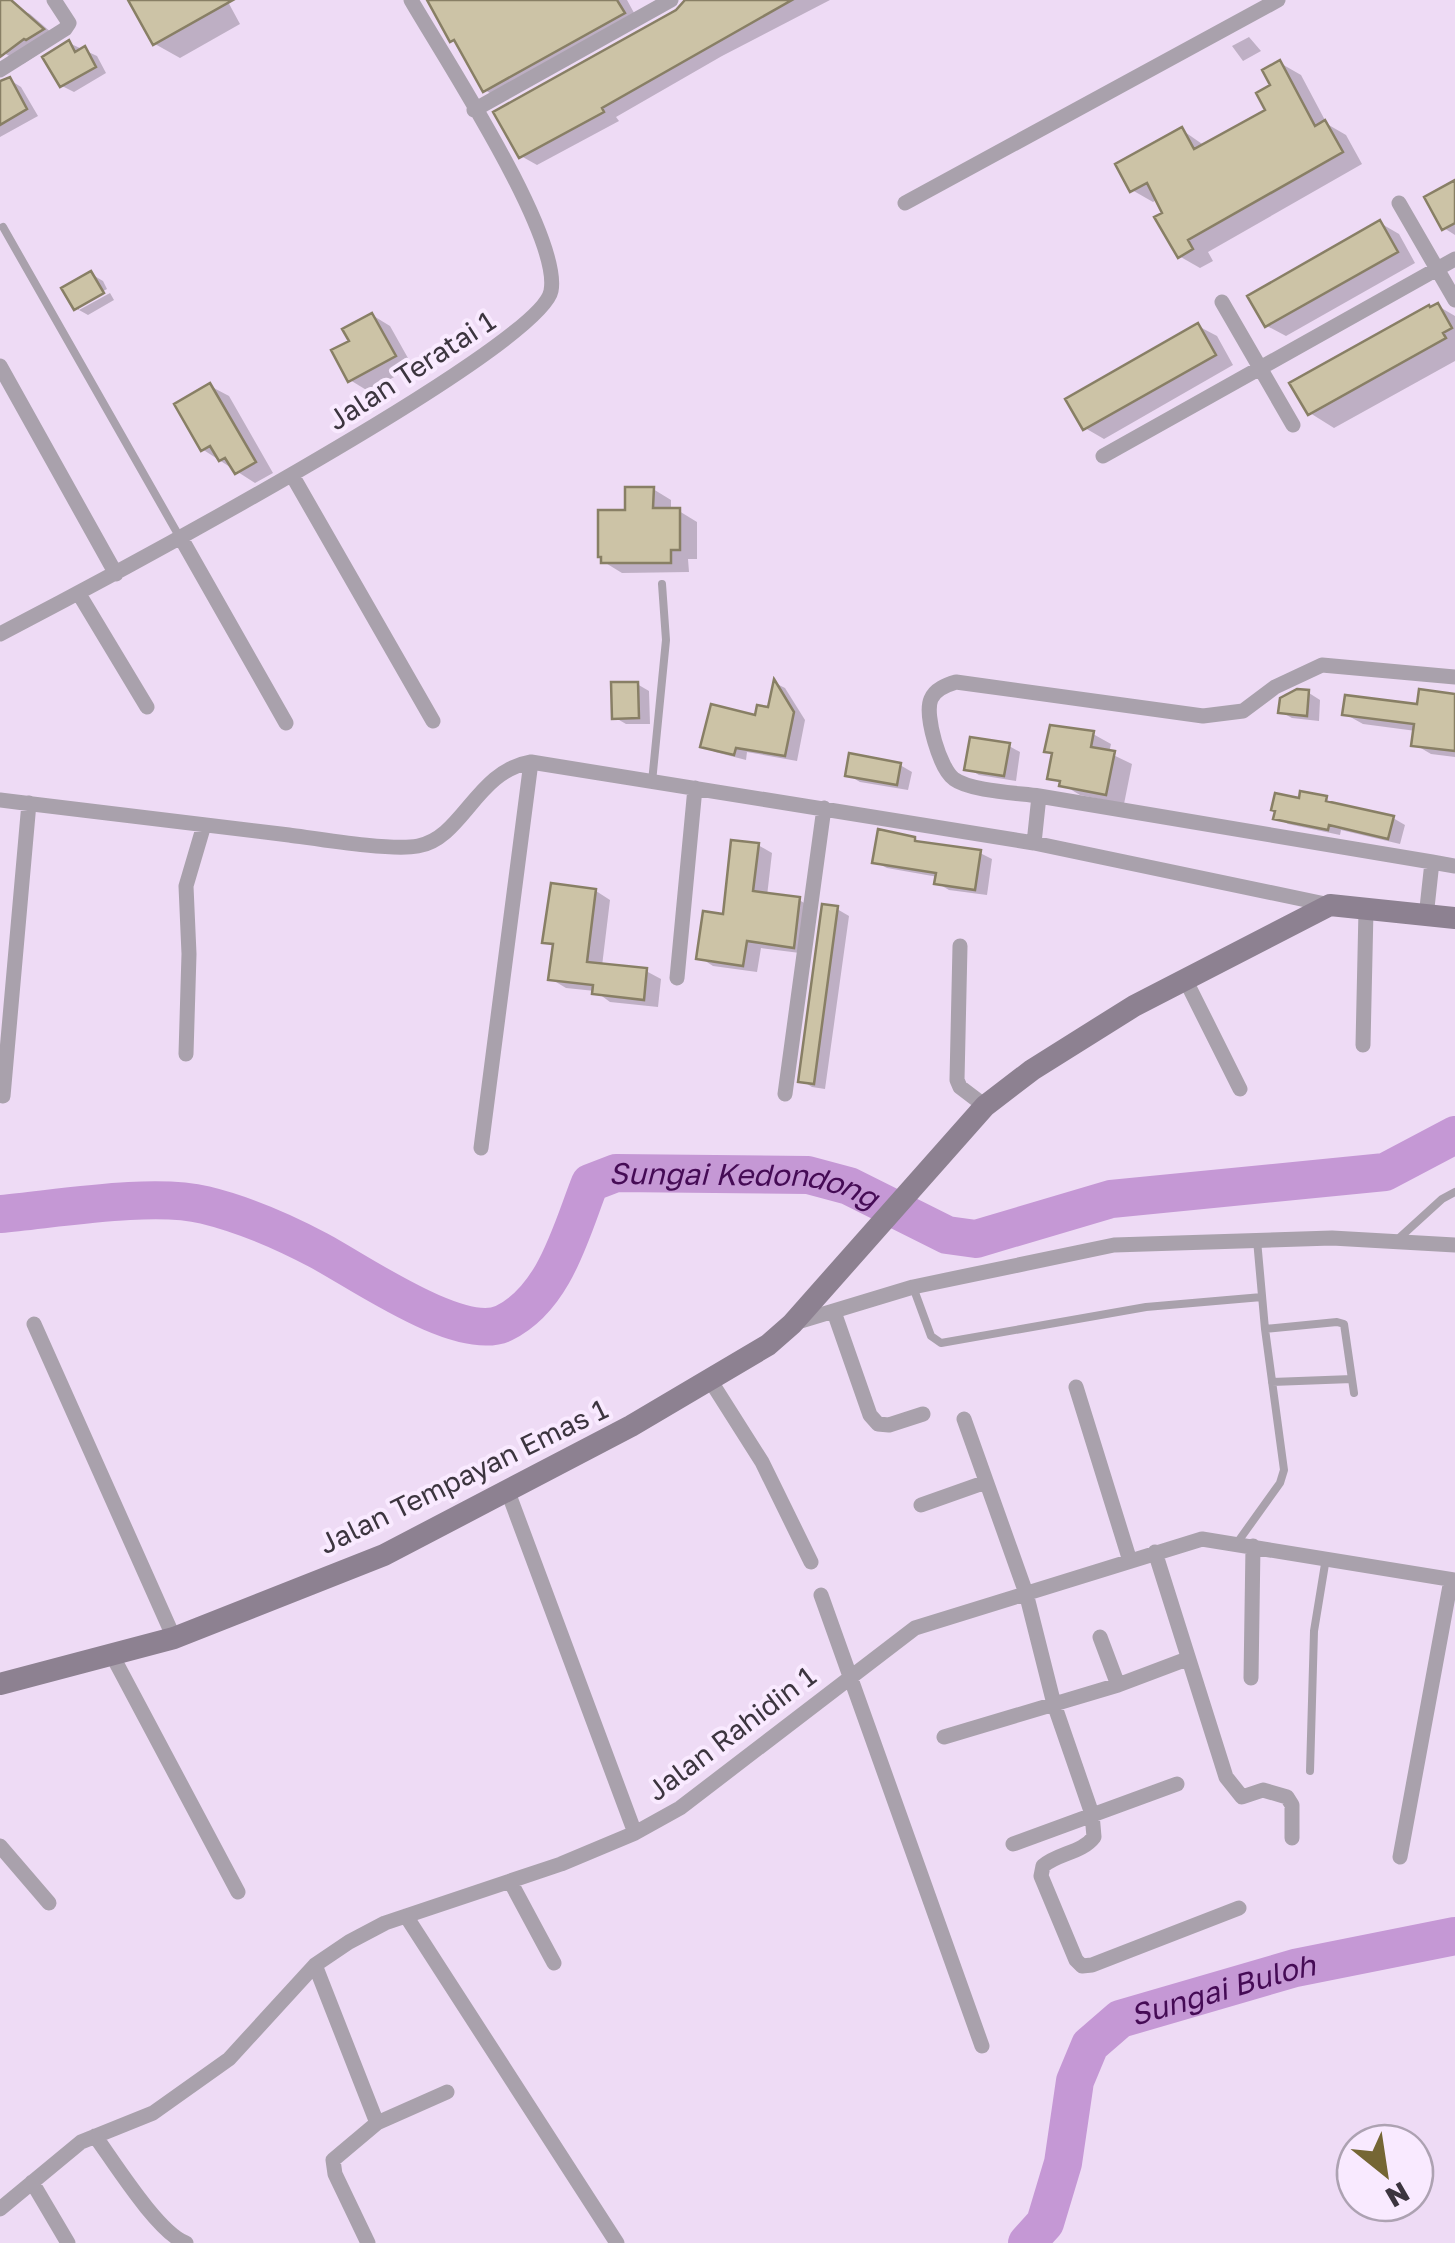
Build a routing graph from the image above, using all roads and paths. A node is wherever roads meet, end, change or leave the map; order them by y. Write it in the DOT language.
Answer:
graph roads {
  1 [pos="54,0"];
  2 [pos="410,0"];
  3 [pos="671,0"];
  4 [pos="1278,0"];
  5 [pos="0,70"];
  6 [pos="474,110"];
  7 [pos="905,202"];
  8 [pos="1399,204"];
  9 [pos="3,227"];
  10 [pos="1455,260"];
  11 [pos="1437,269"];
  12 [pos="1455,300"];
  13 [pos="1222,302"];
  14 [pos="0,366"];
  15 [pos="1260,367"];
  16 [pos="1293,425"];
  17 [pos="1103,456"];
  18 [pos="292,475"];
  19 [pos="181,538"];
  20 [pos="116,574"];
  21 [pos="662,584"];
  22 [pos="79,594"];
  23 [pos="1,632"];
  24 [pos="1455,678"];
  25 [pos="147,707"];
  26 [pos="432,721"];
  27 [pos="286,724"];
  28 [pos="531,762"];
  29 [pos="652,782"];
  30 [pos="695,788"];
  31 [pos="1038,796"];
  32 [pos="0,800"];
  33 [pos="29,804"];
  34 [pos="824,808"];
  35 [pos="204,825"];
  36 [pos="1034,843"];
  37 [pos="1432,862"];
  38 [pos="1455,866"];
  39 [pos="1330,905"];
  40 [pos="1366,910"];
  41 [pos="1426,916"];
  42 [pos="1455,918"];
  43 [pos="960,946"];
  44 [pos="677,978"];
  45 [pos="1185,979"];
  46 [pos="1363,1044"];
  47 [pos="186,1054"];
  48 [pos="1240,1089"];
  49 [pos="786,1094"];
  50 [pos="3,1096"];
  51 [pos="985,1106"];
  52 [pos="480,1148"];
  53 [pos="1455,1192"];
  54 [pos="1257,1240"];
  55 [pos="1397,1240"];
  56 [pos="1455,1245"];
  57 [pos="912,1287"];
  58 [pos="1262,1297"];
  59 [pos="834,1312"];
  60 [pos="34,1324"];
  61 [pos="792,1324"];
  62 [pos="1264,1329"];
  63 [pos="1352,1378"];
  64 [pos="710,1380"];
  65 [pos="1272,1382"];
  66 [pos="1076,1387"];
  67 [pos="1354,1393"];
  68 [pos="923,1414"];
  69 [pos="964,1419"];
  70 [pos="986,1482"];
  71 [pos="508,1492"];
  72 [pos="921,1504"];
  73 [pos="1245,1544"];
  74 [pos="1156,1552"];
  75 [pos="1326,1558"];
  76 [pos="1130,1561"];
  77 [pos="811,1562"];
  78 [pos="1453,1580"];
  79 [pos="1026,1593"];
  80 [pos="820,1595"];
  81 [pos="1100,1637"];
  82 [pos="174,1638"];
  83 [pos="112,1654"];
  84 [pos="1187,1659"];
  85 [pos="850,1675"];
  86 [pos="1251,1678"];
  87 [pos="0,1684"];
  88 [pos="1118,1685"];
  89 [pos="1054,1704"];
  90 [pos="944,1737"];
  91 [pos="1310,1771"];
  92 [pos="1178,1784"];
  93 [pos="1092,1814"];
  94 [pos="635,1833"];
  95 [pos="1292,1838"];
  96 [pos="1013,1844"];
  97 [pos="0,1846"];
  98 [pos="1400,1857"];
  99 [pos="510,1881"];
  100 [pos="238,1892"];
  101 [pos="50,1903"];
  102 [pos="1239,1908"];
  103 [pos="406,1916"];
  104 [pos="554,1963"];
  105 [pos="315,1966"];
  106 [pos="982,2046"];
  107 [pos="446,2092"];
  108 [pos="377,2123"];
  109 [pos="95,2136"];
  110 [pos="32,2182"];
  111 [pos="0,2208"];
  112 [pos="68,2243"];
  113 [pos="186,2243"];
  114 [pos="368,2243"];
  115 [pos="618,2243"];
  1 -- 5 [label="street"];
  2 -- 6 [label="street, Jalan Teratai 1"];
  3 -- 6 [label="street"];
  4 -- 7 [label="street"];
  6 -- 18 [label="street, Jalan Teratai 1"];
  8 -- 11 [label="street"];
  9 -- 19 [label="lane"];
  10 -- 11 [label="street"];
  11 -- 12 [label="street"];
  11 -- 15 [label="street"];
  13 -- 15 [label="street"];
  14 -- 20 [label="street"];
  15 -- 16 [label="street"];
  15 -- 17 [label="street"];
  18 -- 19 [label="street, Jalan Teratai 1"];
  18 -- 26 [label="street"];
  19 -- 20 [label="street, Jalan Teratai 1"];
  19 -- 27 [label="street"];
  20 -- 22 [label="street, Jalan Teratai 1"];
  21 -- 29 [label="lane"];
  22 -- 23 [label="street, Jalan Teratai 1"];
  22 -- 25 [label="street"];
  24 -- 31 [label="street"];
  28 -- 29 [label="street"];
  28 -- 35 [label="street"];
  28 -- 52 [label="street"];
  29 -- 30 [label="street"];
  30 -- 34 [label="street"];
  30 -- 44 [label="street"];
  31 -- 36 [label="street"];
  31 -- 37 [label="street"];
  32 -- 33 [label="street"];
  33 -- 35 [label="street"];
  33 -- 50 [label="street"];
  34 -- 36 [label="street"];
  34 -- 49 [label="street"];
  35 -- 47 [label="street"];
  36 -- 39 [label="street"];
  37 -- 38 [label="street"];
  37 -- 41 [label="street"];
  39 -- 40 [label="street"];
  39 -- 45 [label="street, Jalan Tempayan Emas 1"];
  40 -- 41 [label="street"];
  40 -- 46 [label="street"];
  41 -- 42 [label="street"];
  43 -- 51 [label="street"];
  45 -- 48 [label="street"];
  45 -- 51 [label="street, Jalan Tempayan Emas 1"];
  51 -- 61 [label="street, Jalan Tempayan Emas 1"];
  53 -- 55 [label="lane"];
  54 -- 55 [label="street"];
  54 -- 57 [label="street"];
  54 -- 58 [label="lane"];
  55 -- 56 [label="street"];
  57 -- 58 [label="lane"];
  57 -- 59 [label="street"];
  58 -- 62 [label="lane"];
  59 -- 61 [label="street"];
  59 -- 68 [label="street"];
  60 -- 82 [label="street"];
  61 -- 64 [label="street, Jalan Tempayan Emas 1"];
  62 -- 63 [label="lane"];
  62 -- 65 [label="lane"];
  63 -- 65 [label="lane"];
  63 -- 67 [label="lane"];
  64 -- 71 [label="street, Jalan Tempayan Emas 1"];
  64 -- 77 [label="street"];
  65 -- 73 [label="lane"];
  66 -- 76 [label="street"];
  69 -- 70 [label="street"];
  70 -- 72 [label="street"];
  70 -- 79 [label="street"];
  71 -- 82 [label="street, Jalan Tempayan Emas 1"];
  71 -- 94 [label="street"];
  73 -- 74 [label="street, Jalan Rahidin 1"];
  73 -- 75 [label="street, Jalan Rahidin 1"];
  73 -- 86 [label="street"];
  74 -- 76 [label="street, Jalan Rahidin 1"];
  74 -- 84 [label="street"];
  75 -- 78 [label="street, Jalan Rahidin 1"];
  75 -- 91 [label="lane"];
  76 -- 79 [label="street, Jalan Rahidin 1"];
  78 -- 98 [label="street"];
  79 -- 85 [label="street, Jalan Rahidin 1"];
  79 -- 89 [label="street"];
  80 -- 85 [label="street"];
  81 -- 88 [label="street"];
  82 -- 83 [label="street, Jalan Tempayan Emas 1"];
  83 -- 87 [label="street, Jalan Tempayan Emas 1"];
  83 -- 100 [label="street"];
  84 -- 88 [label="street"];
  84 -- 95 [label="street"];
  85 -- 94 [label="street, Jalan Rahidin 1"];
  85 -- 106 [label="street"];
  88 -- 89 [label="street"];
  89 -- 90 [label="street"];
  89 -- 93 [label="street"];
  92 -- 93 [label="street"];
  93 -- 96 [label="street"];
  93 -- 102 [label="street"];
  94 -- 99 [label="street, Jalan Rahidin 1"];
  97 -- 101 [label="street"];
  99 -- 103 [label="street, Jalan Rahidin 1"];
  99 -- 104 [label="street"];
  103 -- 105 [label="street, Jalan Rahidin 1"];
  103 -- 115 [label="street"];
  105 -- 108 [label="street"];
  105 -- 109 [label="street, Jalan Rahidin 1"];
  107 -- 108 [label="street"];
  108 -- 114 [label="street"];
  109 -- 110 [label="street, Jalan Rahidin 1"];
  109 -- 113 [label="street"];
  110 -- 111 [label="street, Jalan Rahidin 1"];
  110 -- 112 [label="street"];
}
